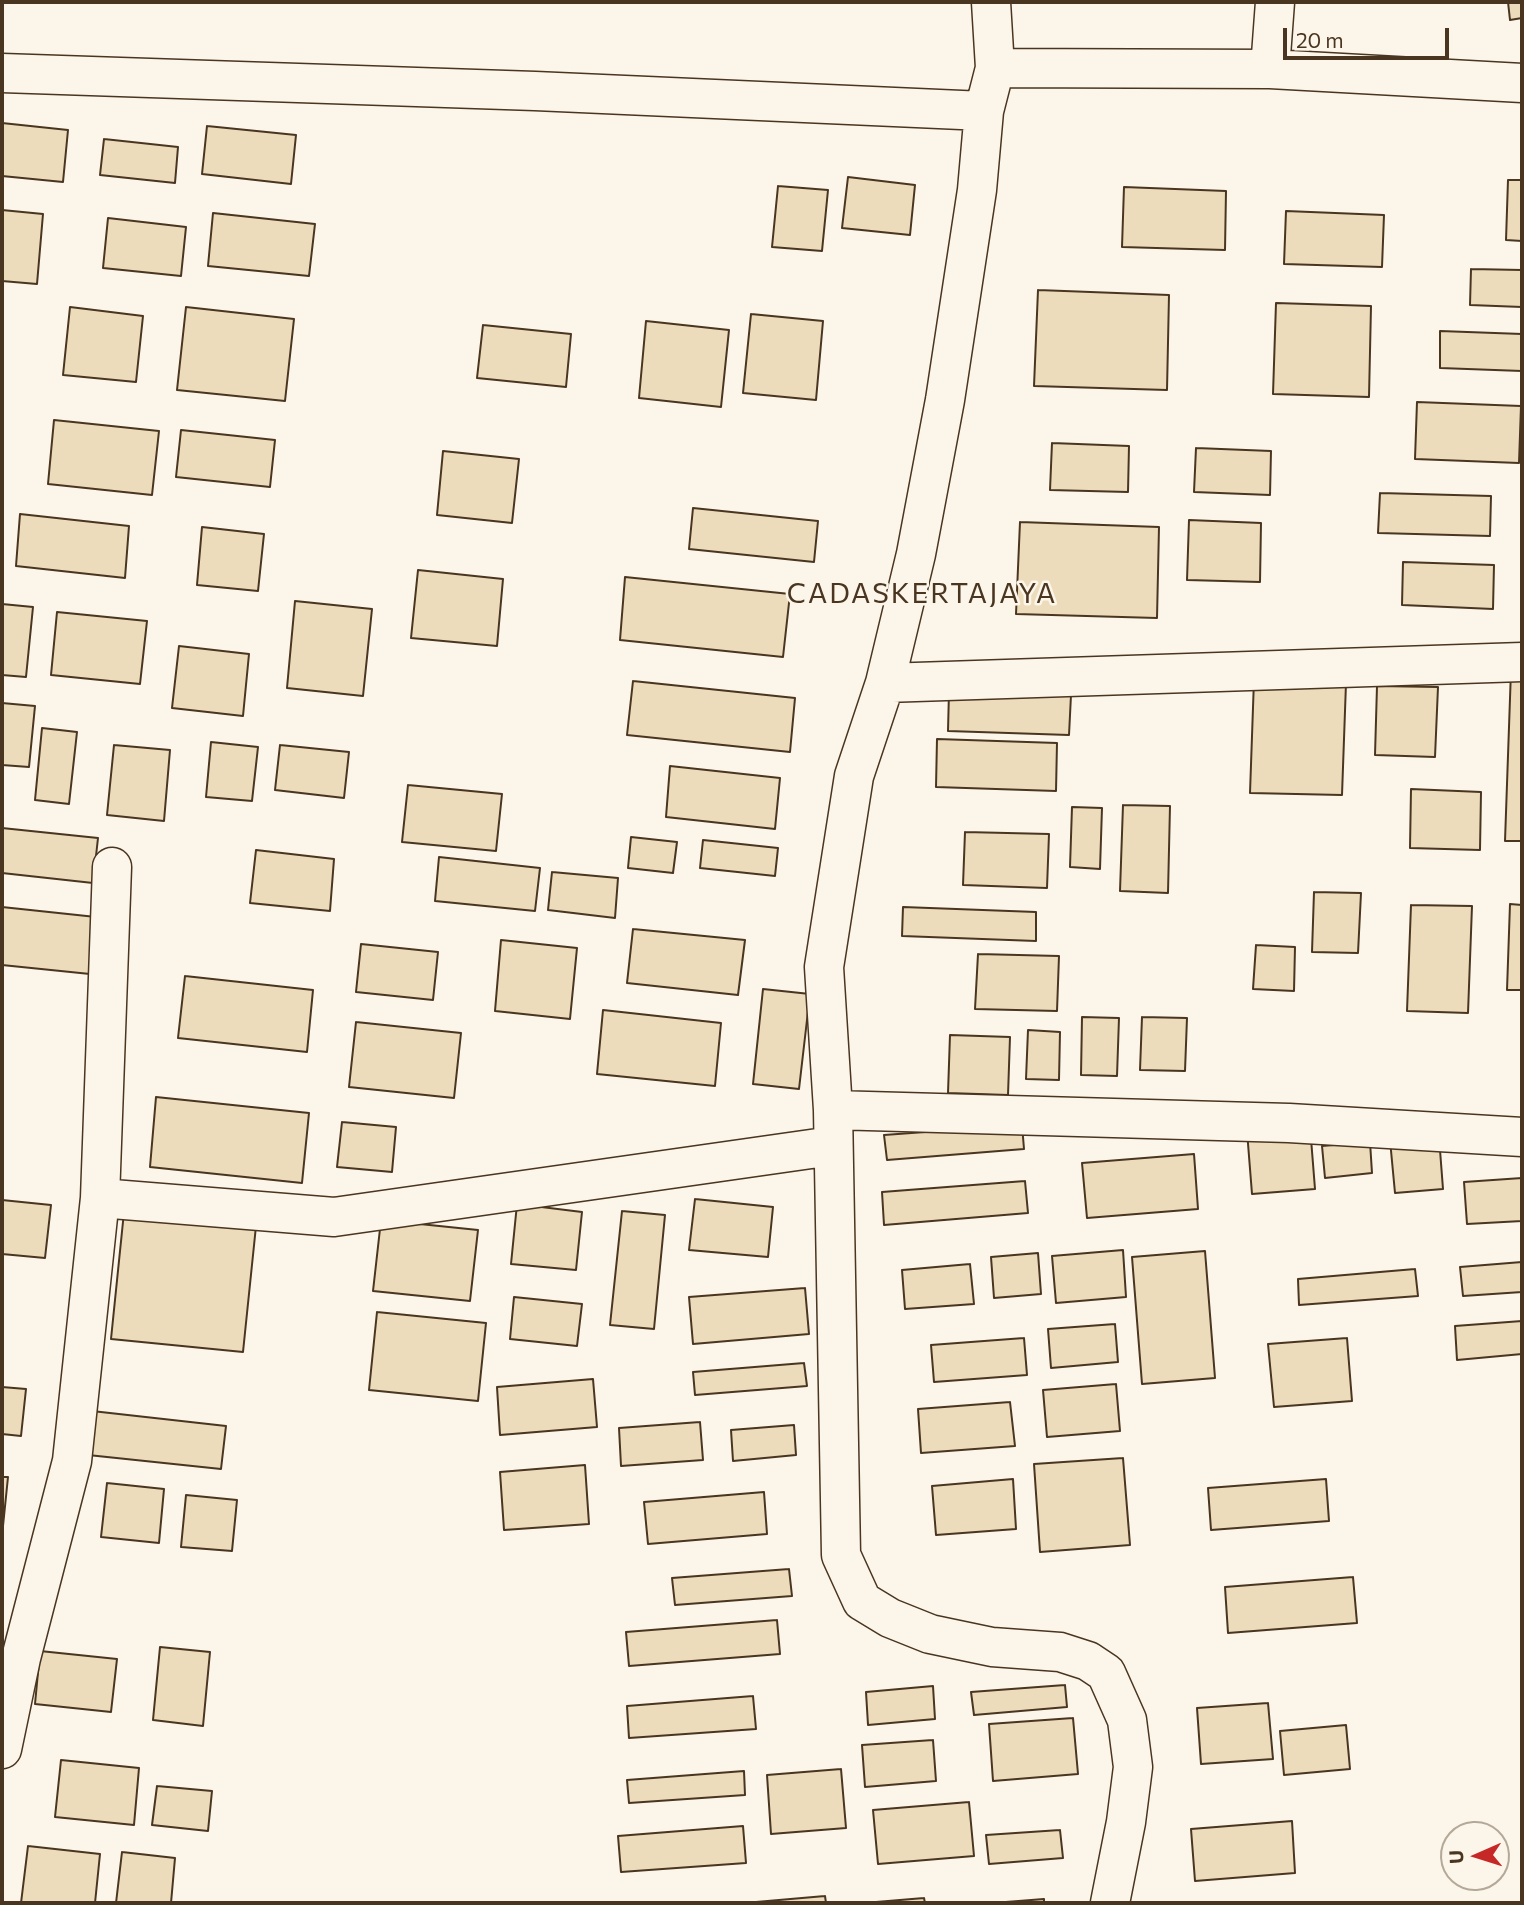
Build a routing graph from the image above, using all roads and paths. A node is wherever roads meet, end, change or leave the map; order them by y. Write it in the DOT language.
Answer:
graph roads {
  1 [pos="991,2"];
  2 [pos="1275,2"];
  3 [pos="995,68"];
  4 [pos="1270,69"];
  5 [pos="2,73"];
  6 [pos="1522,83"];
  7 [pos="984,111"];
  8 [pos="1522,662"];
  9 [pos="886,683"];
  10 [pos="112,867"];
  11 [pos="832,1128"];
  12 [pos="1522,1137"];
  13 [pos="100,1198"];
  14 [pos="2,1749"];
  15 [pos="1110,1903"];
  1 -- 3 [label="street"];
  2 -- 4 [label="street"];
  3 -- 4 [label="street"];
  3 -- 7 [label="street"];
  4 -- 6 [label="street"];
  5 -- 7 [label="street"];
  7 -- 9 [label="street"];
  8 -- 9 [label="street"];
  9 -- 11 [label="street"];
  10 -- 13 [label="street"];
  11 -- 12 [label="street"];
  11 -- 13 [label="street"];
  11 -- 15 [label="street"];
  13 -- 14 [label="street"];
}
